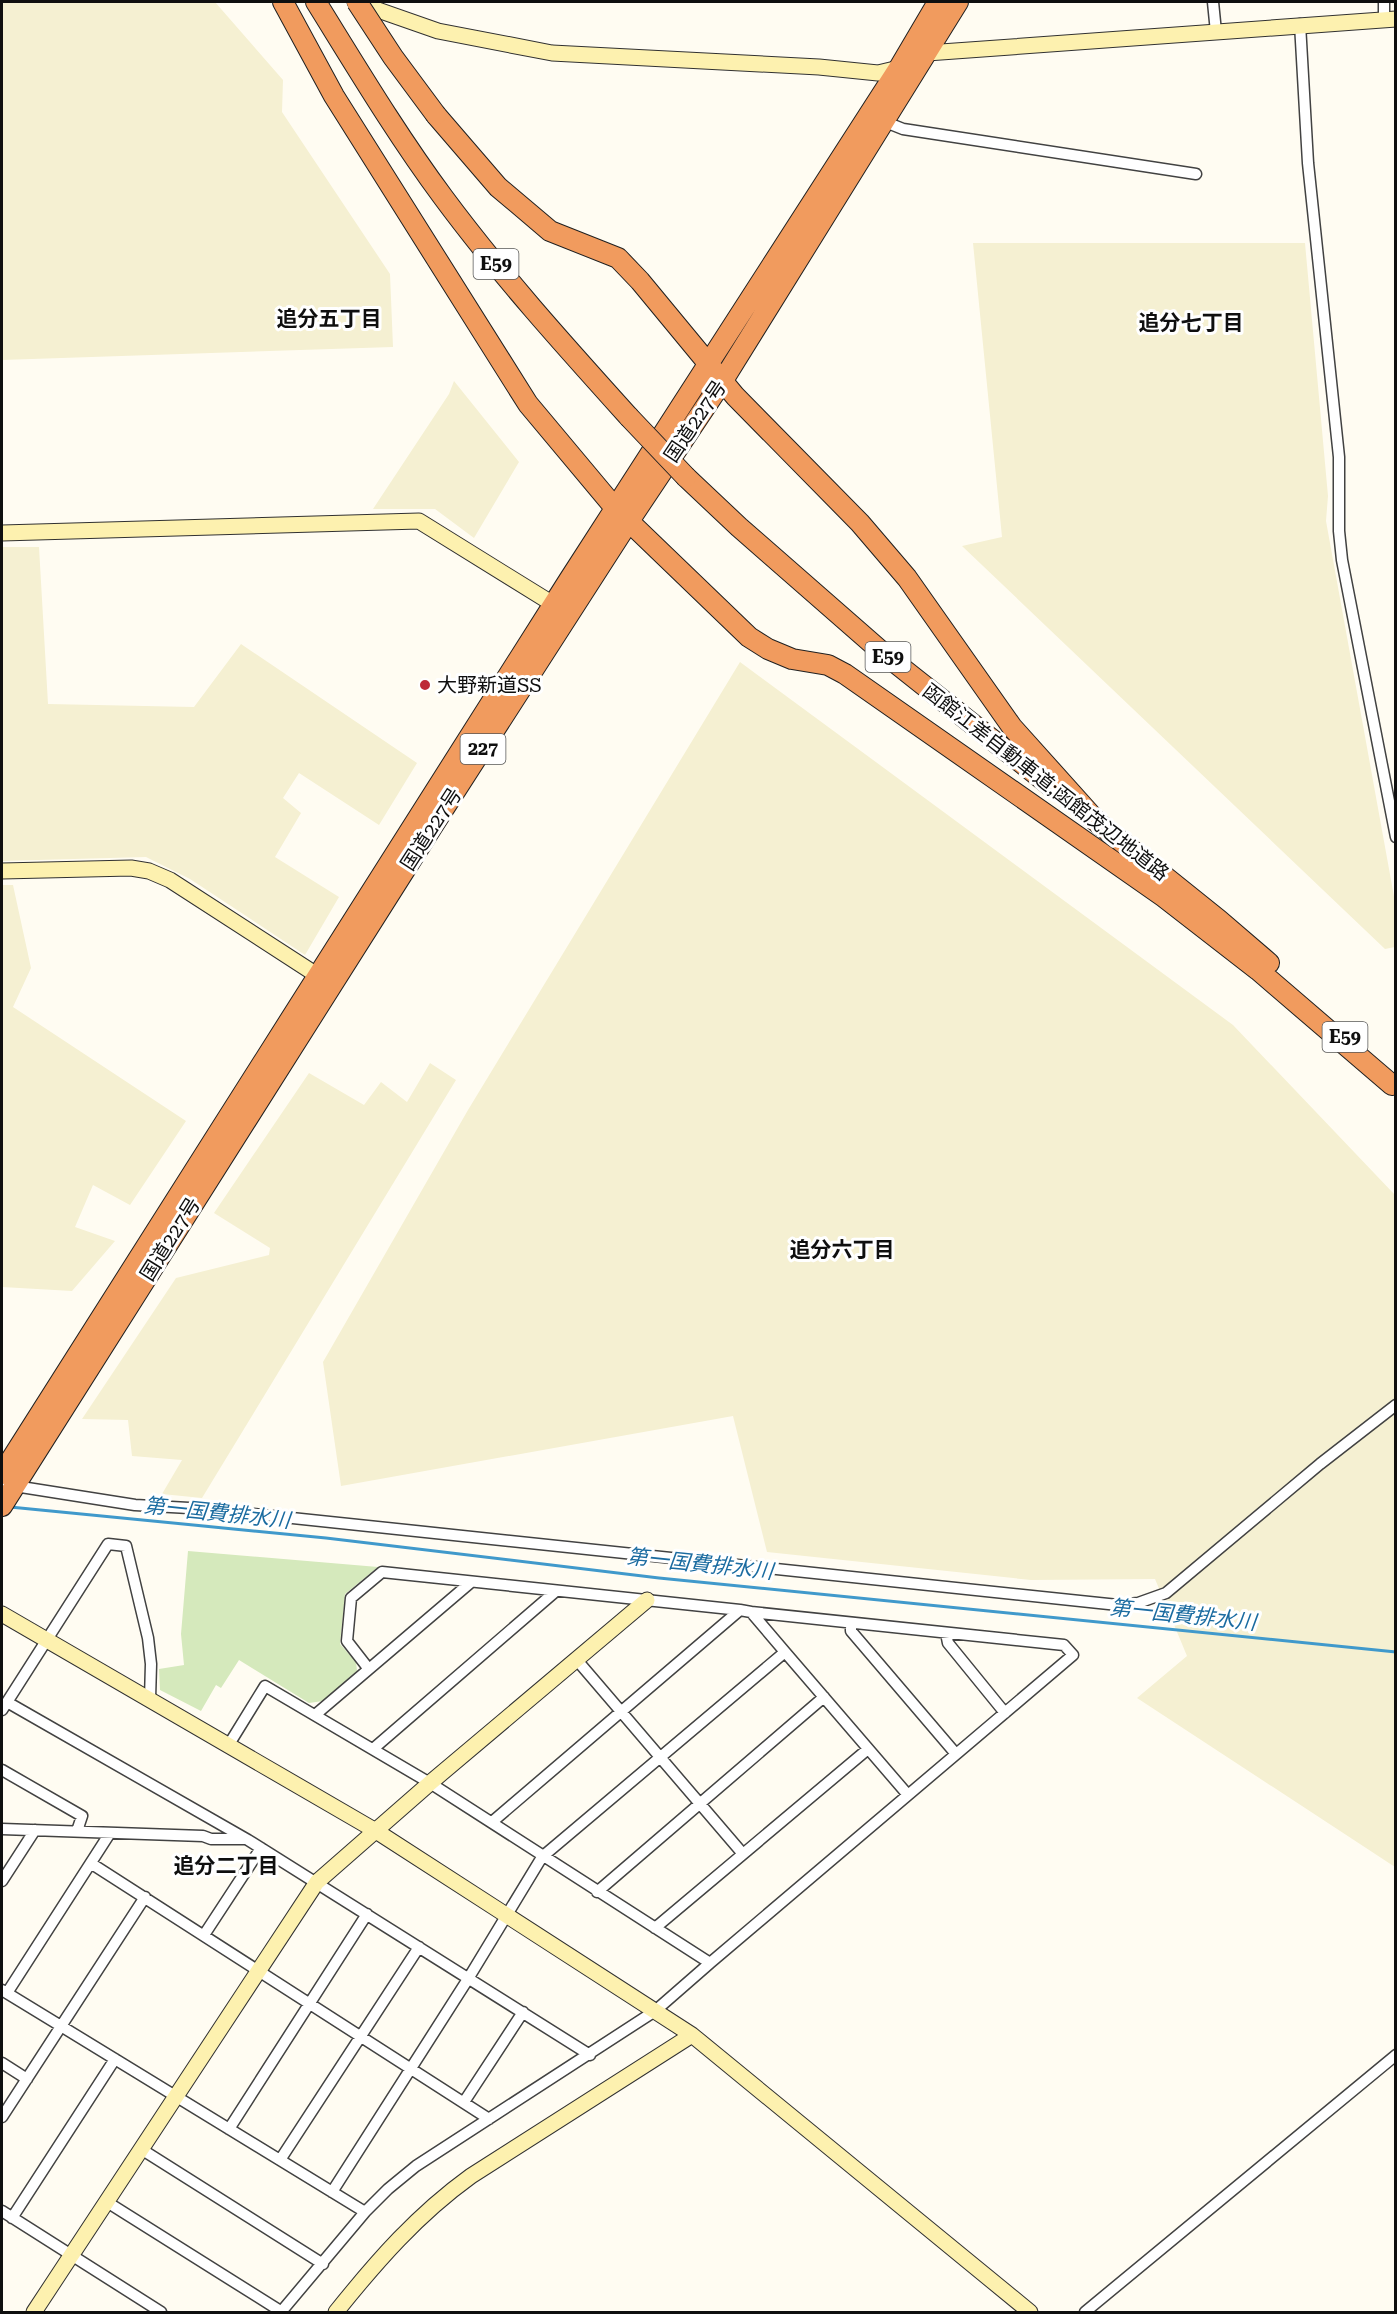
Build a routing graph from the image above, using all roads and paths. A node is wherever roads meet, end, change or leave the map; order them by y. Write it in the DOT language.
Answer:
graph roads {
  1 [pos="283,2"];
  2 [pos="316,2"];
  3 [pos="355,2"];
  4 [pos="938,2"];
  5 [pos="958,2"];
  6 [pos="1213,2"];
  7 [pos="1384,2"];
  8 [pos="1390,19"];
  9 [pos="1300,24"];
  10 [pos="1216,32"];
  11 [pos="927,53"];
  12 [pos="899,68"];
  13 [pos="883,121"];
  14 [pos="1196,174"];
  15 [pos="708,365"];
  16 [pos="722,382"];
  17 [pos="622,515"];
  18 [pos="2,533"];
  19 [pos="561,610"];
  20 [pos="1100,825"];
  21 [pos="1395,837"];
  22 [pos="2,871"];
  23 [pos="1267,969"];
  24 [pos="325,980"];
  25 [pos="1394,1087"];
  26 [pos="1395,1405"];
  27 [pos="5,1490"];
  28 [pos="470,1583"];
  29 [pos="555,1591"];
  30 [pos="647,1600"];
  31 [pos="740,1610"];
  32 [pos="751,1612"];
  33 [pos="2,1614"];
  34 [pos="851,1623"];
  35 [pos="946,1633"];
  36 [pos="46,1640"];
  37 [pos="785,1652"];
  38 [pos="576,1659"];
  39 [pos="368,1668"];
  40 [pos="824,1697"];
  41 [pos="150,1699"];
  42 [pos="4,1706"];
  43 [pos="620,1712"];
  44 [pos="1005,1713"];
  45 [pos="315,1715"];
  46 [pos="228,1746"];
  47 [pos="373,1749"];
  48 [pos="868,1749"];
  49 [pos="956,1754"];
  50 [pos="660,1758"];
  51 [pos="2,1770"];
  52 [pos="430,1783"];
  53 [pos="908,1795"];
  54 [pos="700,1803"];
  55 [pos="492,1822"];
  56 [pos="2,1829"];
  57 [pos="35,1830"];
  58 [pos="77,1831"];
  59 [pos="376,1831"];
  60 [pos="110,1833"];
  61 [pos="248,1839"];
  62 [pos="261,1848"];
  63 [pos="743,1854"];
  64 [pos="542,1857"];
  65 [pos="92,1864"];
  66 [pos="2,1881"];
  67 [pos="317,1882"];
  68 [pos="597,1892"];
  69 [pos="145,1897"];
  70 [pos="367,1914"];
  71 [pos="506,1916"];
  72 [pos="655,1928"];
  73 [pos="204,1935"];
  74 [pos="419,1947"];
  75 [pos="710,1963"];
  76 [pos="257,1970"];
  77 [pos="468,1979"];
  78 [pos="4,1992"];
  79 [pos="310,2005"];
  80 [pos="655,2011"];
  81 [pos="523,2012"];
  82 [pos="61,2026"];
  83 [pos="692,2035"];
  84 [pos="360,2036"];
  85 [pos="590,2055"];
  86 [pos="1395,2055"];
  87 [pos="115,2059"];
  88 [pos="2,2063"];
  89 [pos="410,2069"];
  90 [pos="27,2079"];
  91 [pos="176,2095"];
  92 [pos="464,2102"];
  93 [pos="2,2117"];
  94 [pos="489,2119"];
  95 [pos="229,2128"];
  96 [pos="141,2149"];
  97 [pos="280,2160"];
  98 [pos="332,2192"];
  99 [pos="107,2202"];
  100 [pos="2,2211"];
  101 [pos="365,2212"];
  102 [pos="12,2218"];
  103 [pos="71,2256"];
  104 [pos="323,2264"];
  105 [pos="38,2311"];
  106 [pos="282,2312"];
  107 [pos="161,2313"];
  108 [pos="336,2313"];
  109 [pos="1030,2313"];
  110 [pos="1085,2313"];
  1 -- 17 [label="highway"];
  2 -- 20 [label="highway, 函館江差自動車道;函館茂辺地道路 / E59, bridge"];
  3 -- 12 [label="street"];
  3 -- 15 [label="highway, bridge"];
  4 -- 12 [label="highway, 国道227号 / 227"];
  5 -- 11 [label="highway, 国道227号 / 227"];
  6 -- 10 [label="street"];
  7 -- 8 [label="street"];
  8 -- 9 [label="street"];
  9 -- 10 [label="street"];
  9 -- 21 [label="street"];
  10 -- 11 [label="street"];
  11 -- 12 [label="street"];
  11 -- 13 [label="highway, 国道227号 / 227"];
  12 -- 15 [label="highway, 国道227号 / 227"];
  13 -- 14 [label="street"];
  13 -- 16 [label="highway, 国道227号 / 227"];
  15 -- 16 [label="highway"];
  15 -- 17 [label="highway, 国道227号 / 227"];
  16 -- 17 [label="highway, 国道227号 / 227"];
  16 -- 20 [label="highway"];
  17 -- 19 [label="highway, 国道227号 / 227"];
  17 -- 23 [label="highway"];
  18 -- 19 [label="street"];
  19 -- 24 [label="highway, 国道227号 / 227"];
  20 -- 23 [label="highway, 函館江差自動車道;函館茂辺地道路 / E59"];
  22 -- 24 [label="street"];
  23 -- 25 [label="highway, 函館江差自動車道;函館茂辺地道路 / E59"];
  24 -- 27 [label="highway, 国道227号 / 227"];
  26 -- 27 [label="street"];
  28 -- 29 [label="street"];
  28 -- 39 [label="street"];
  28 -- 39 [label="street"];
  29 -- 30 [label="street"];
  29 -- 47 [label="street"];
  30 -- 31 [label="street"];
  30 -- 38 [label="street"];
  31 -- 32 [label="street"];
  31 -- 43 [label="street"];
  32 -- 34 [label="street"];
  32 -- 37 [label="street"];
  33 -- 36 [label="street"];
  34 -- 35 [label="street"];
  34 -- 49 [label="street"];
  35 -- 44 [label="street"];
  35 -- 44 [label="street"];
  36 -- 41 [label="street"];
  36 -- 41 [label="street"];
  36 -- 42 [label="street"];
  37 -- 40 [label="street"];
  37 -- 50 [label="street"];
  38 -- 43 [label="street"];
  38 -- 52 [label="street"];
  39 -- 45 [label="street"];
  40 -- 48 [label="street"];
  40 -- 54 [label="street"];
  41 -- 46 [label="street"];
  42 -- 61 [label="street"];
  43 -- 50 [label="street"];
  43 -- 55 [label="street"];
  44 -- 49 [label="street"];
  45 -- 46 [label="street"];
  45 -- 47 [label="street"];
  46 -- 59 [label="street"];
  47 -- 52 [label="street"];
  48 -- 53 [label="street"];
  48 -- 63 [label="street"];
  49 -- 53 [label="street"];
  50 -- 54 [label="street"];
  50 -- 64 [label="street"];
  51 -- 58 [label="street"];
  52 -- 55 [label="street"];
  52 -- 59 [label="street"];
  53 -- 75 [label="street"];
  54 -- 63 [label="street"];
  54 -- 68 [label="street"];
  55 -- 64 [label="street"];
  56 -- 57 [label="street"];
  57 -- 58 [label="street"];
  57 -- 66 [label="street"];
  58 -- 60 [label="street"];
  59 -- 67 [label="street"];
  59 -- 71 [label="street"];
  60 -- 61 [label="street"];
  60 -- 65 [label="street"];
  61 -- 62 [label="street"];
  62 -- 67 [label="street"];
  62 -- 73 [label="street"];
  63 -- 72 [label="street"];
  64 -- 68 [label="street"];
  64 -- 71 [label="street"];
  65 -- 69 [label="street"];
  65 -- 78 [label="street"];
  67 -- 70 [label="street"];
  67 -- 76 [label="street"];
  68 -- 72 [label="street"];
  69 -- 73 [label="street"];
  69 -- 82 [label="street"];
  70 -- 74 [label="street"];
  70 -- 79 [label="street"];
  71 -- 77 [label="street"];
  71 -- 80 [label="street"];
  72 -- 75 [label="street"];
  73 -- 76 [label="street"];
  74 -- 77 [label="street"];
  74 -- 84 [label="street"];
  75 -- 80 [label="street"];
  76 -- 79 [label="street"];
  76 -- 91 [label="street"];
  77 -- 81 [label="street"];
  77 -- 89 [label="street"];
  78 -- 82 [label="street"];
  79 -- 84 [label="street"];
  79 -- 95 [label="street"];
  80 -- 83 [label="street"];
  80 -- 85 [label="street"];
  81 -- 85 [label="street"];
  81 -- 92 [label="street"];
  82 -- 87 [label="street"];
  82 -- 90 [label="street"];
  83 -- 108 [label="street"];
  83 -- 109 [label="street"];
  84 -- 89 [label="street"];
  84 -- 97 [label="street"];
  85 -- 94 [label="street"];
  86 -- 110 [label="street"];
  87 -- 91 [label="street"];
  87 -- 102 [label="street"];
  88 -- 90 [label="street"];
  89 -- 92 [label="street"];
  89 -- 98 [label="street"];
  90 -- 93 [label="street"];
  91 -- 95 [label="street"];
  91 -- 96 [label="street"];
  92 -- 94 [label="street"];
  94 -- 101 [label="street"];
  95 -- 97 [label="street"];
  96 -- 99 [label="street"];
  96 -- 104 [label="street"];
  97 -- 98 [label="street"];
  98 -- 101 [label="street"];
  99 -- 103 [label="street"];
  99 -- 106 [label="street"];
  100 -- 102 [label="street"];
  101 -- 104 [label="street"];
  102 -- 103 [label="street"];
  103 -- 105 [label="street"];
  103 -- 107 [label="street"];
  104 -- 106 [label="street"];
}
